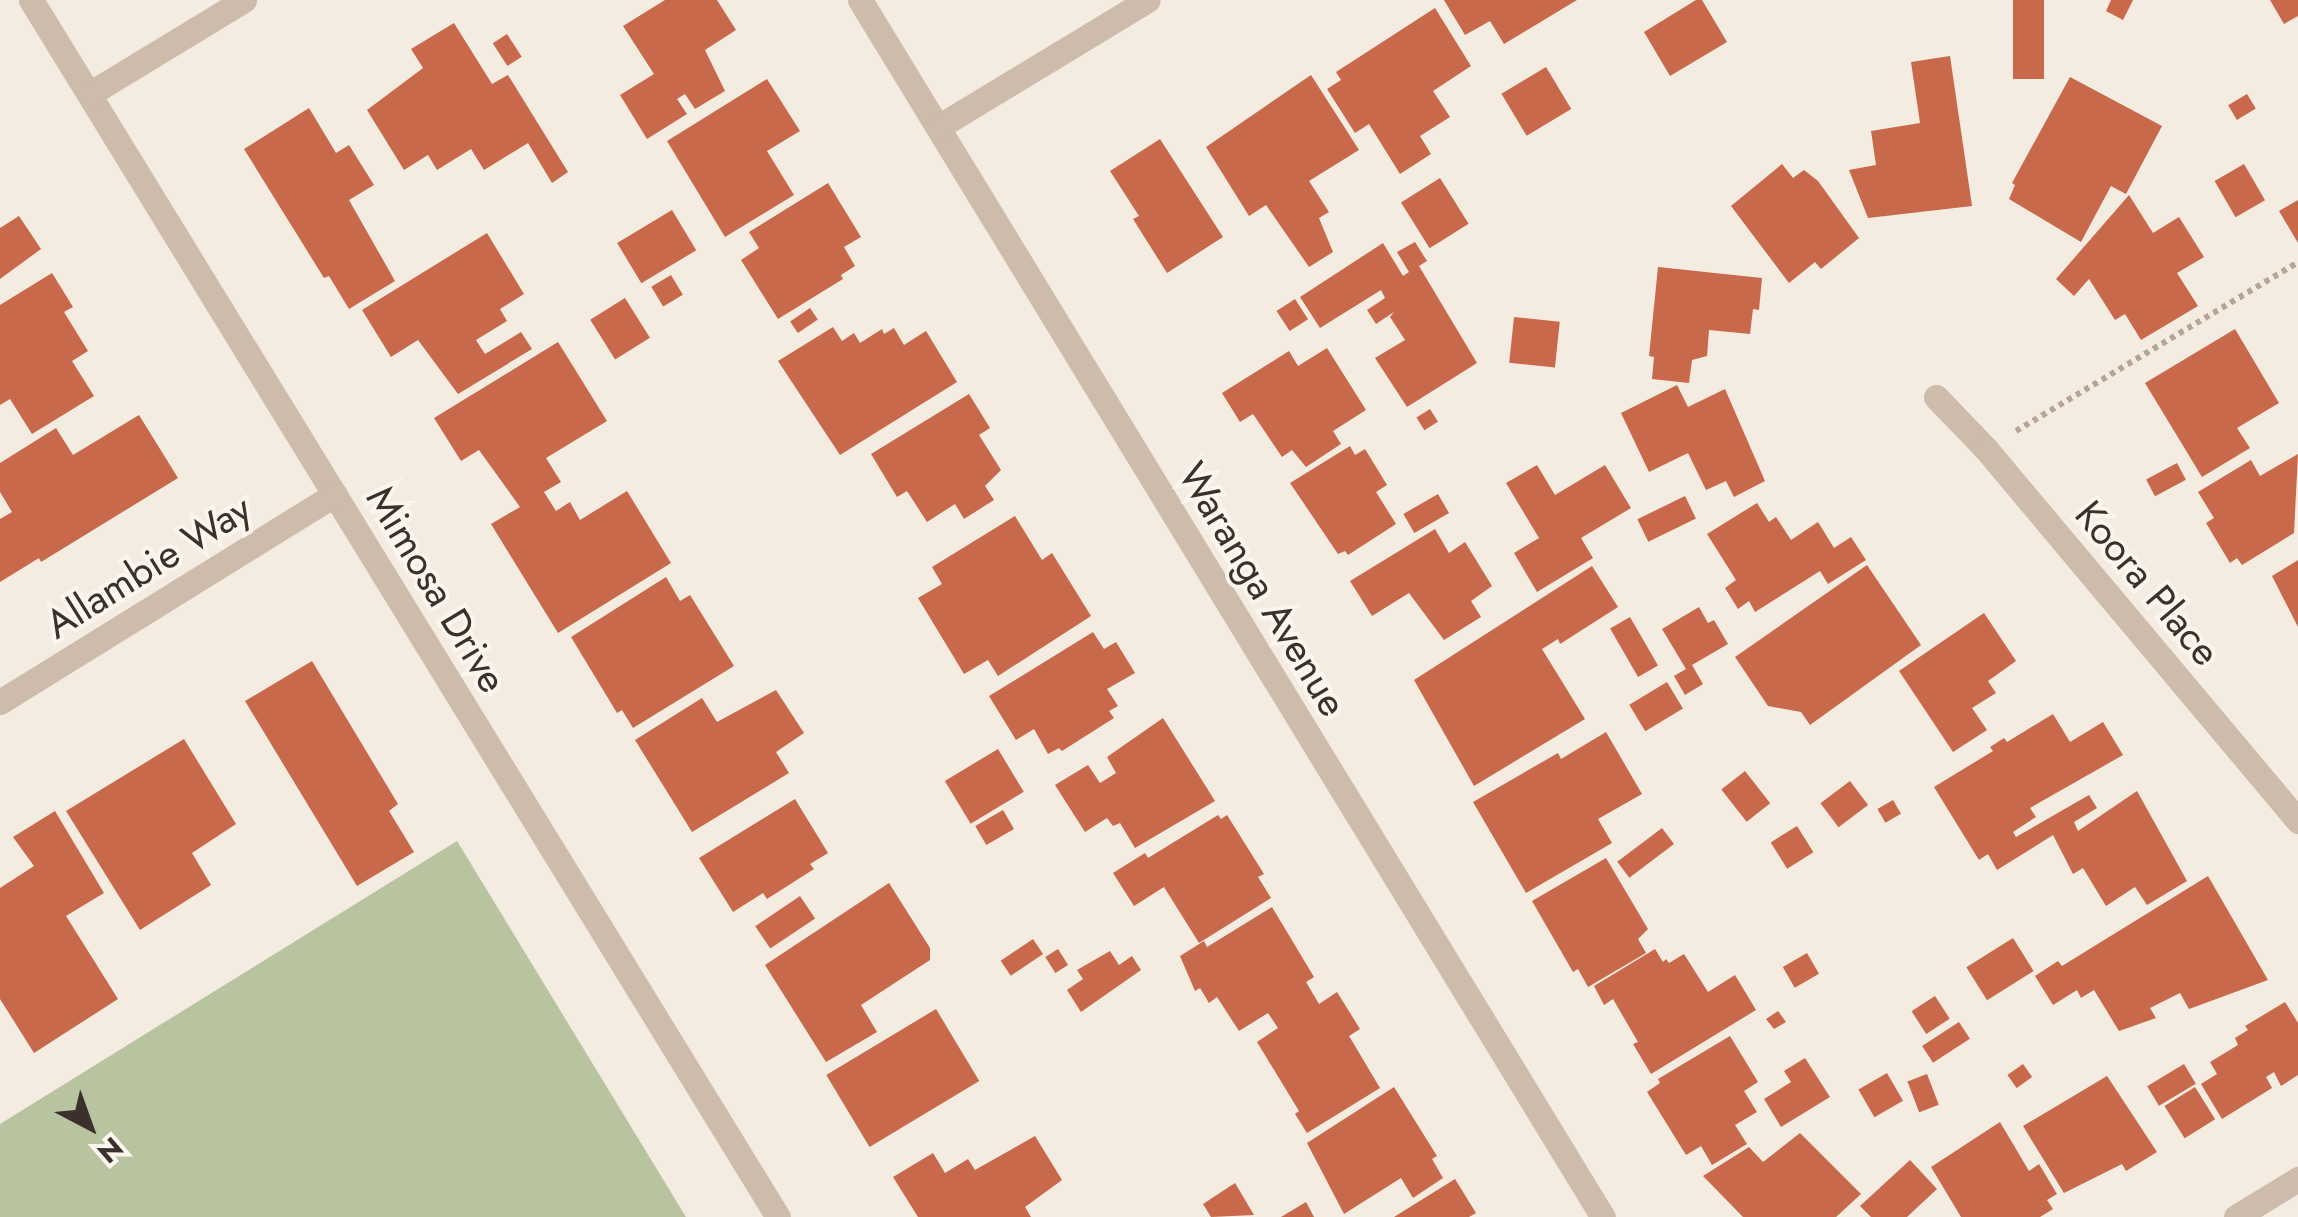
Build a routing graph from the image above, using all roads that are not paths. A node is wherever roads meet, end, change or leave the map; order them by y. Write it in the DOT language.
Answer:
graph roads {
  1 [pos="31,0"];
  2 [pos="244,0"];
  3 [pos="860,0"];
  4 [pos="1148,0"];
  5 [pos="91,94"];
  6 [pos="938,127"];
  7 [pos="1936,398"];
  8 [pos="336,494"];
  9 [pos="0,702"];
  10 [pos="2298,820"];
  11 [pos="2298,1179"];
  12 [pos="778,1217"];
  13 [pos="1603,1217"];
  14 [pos="2236,1217"];
  1 -- 5 [label="street, Mimosa Drive"];
  2 -- 5 [label="street"];
  3 -- 6 [label="street, Waranga Avenue"];
  4 -- 6 [label="street"];
  5 -- 8 [label="street, Mimosa Drive"];
  6 -- 13 [label="street, Waranga Avenue"];
  7 -- 10 [label="street, Koora Place"];
  8 -- 9 [label="street, Allambie Way"];
  8 -- 12 [label="street, Mimosa Drive"];
  11 -- 14 [label="street"];
}
